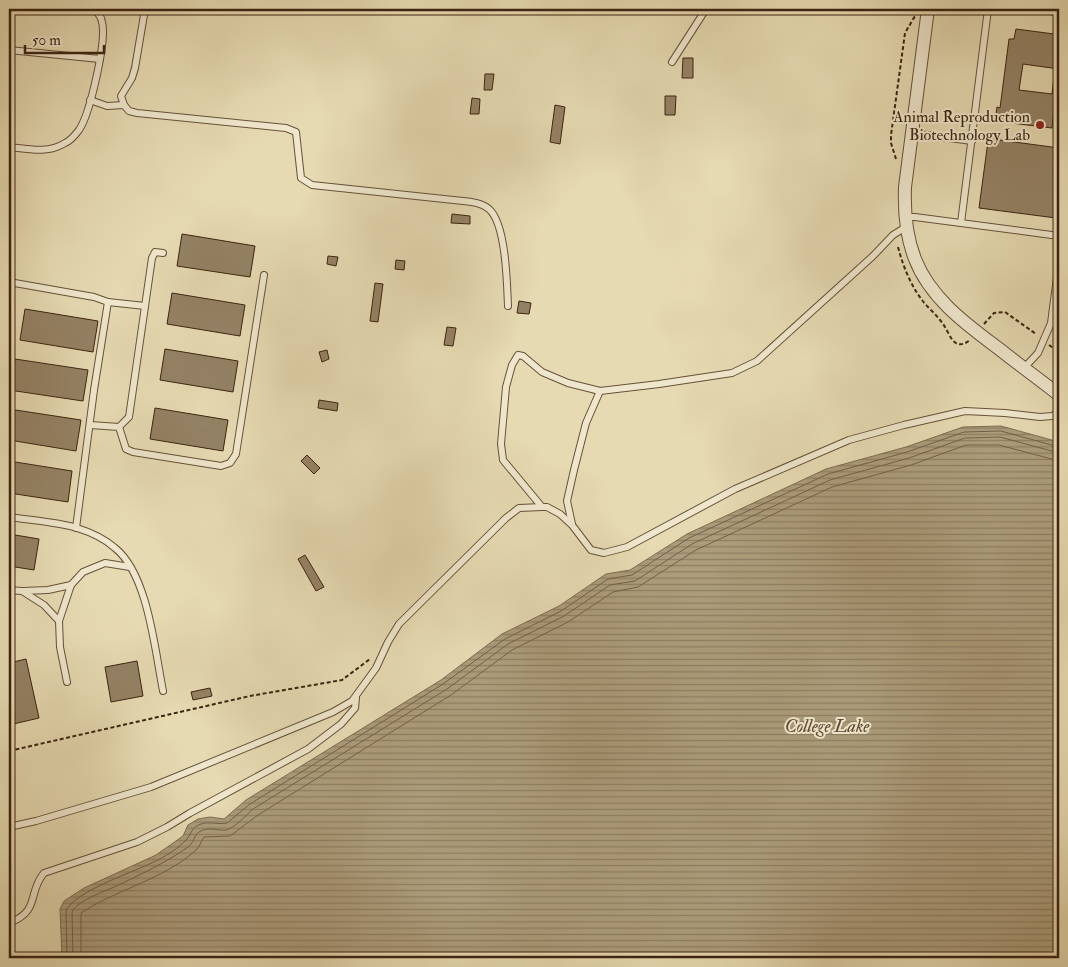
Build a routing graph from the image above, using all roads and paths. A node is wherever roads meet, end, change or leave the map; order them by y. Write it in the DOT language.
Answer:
graph roads {
  1 [pos="94,9"];
  2 [pos="145,9"];
  3 [pos="706,9"];
  4 [pos="988,9"];
  5 [pos="1030,9"];
  6 [pos="923,10"];
  7 [pos="1059,12"];
  8 [pos="9,50"];
  9 [pos="100,59"];
  10 [pos="672,62"];
  11 [pos="90,100"];
  12 [pos="124,105"];
  13 [pos="912,133"];
  14 [pos="972,141"];
  15 [pos="9,147"];
  16 [pos="897,161"];
  17 [pos="905,222"];
  18 [pos="961,223"];
  19 [pos="1059,236"];
  20 [pos="163,253"];
  21 [pos="1059,262"];
  22 [pos="264,275"];
  23 [pos="9,282"];
  24 [pos="108,302"];
  25 [pos="145,306"];
  26 [pos="508,306"];
  27 [pos="981,328"];
  28 [pos="1038,336"];
  29 [pos="1050,345"];
  30 [pos="1059,352"];
  31 [pos="1024,368"];
  32 [pos="600,391"];
  33 [pos="1059,395"];
  34 [pos="1059,412"];
  35 [pos="90,425"];
  36 [pos="119,427"];
  37 [pos="542,507"];
  38 [pos="9,517"];
  39 [pos="572,525"];
  40 [pos="76,528"];
  41 [pos="130,567"];
  42 [pos="71,585"];
  43 [pos="9,590"];
  44 [pos="22,591"];
  45 [pos="59,621"];
  46 [pos="388,642"];
  47 [pos="67,682"];
  48 [pos="163,691"];
  49 [pos="356,696"];
  50 [pos="9,750"];
  51 [pos="9,827"];
  52 [pos="9,923"];
  1 -- 9 [label="lane"];
  2 -- 12 [label="lane"];
  3 -- 10 [label="lane"];
  4 -- 14 [label="lane"];
  5 -- 7 [label="lane"];
  6 -- 13 [label="street"];
  6 -- 16 [label="path"];
  8 -- 9 [label="lane"];
  9 -- 11 [label="lane"];
  11 -- 12 [label="lane"];
  11 -- 15 [label="lane"];
  12 -- 26 [label="lane"];
  13 -- 14 [label="lane"];
  13 -- 17 [label="street"];
  14 -- 18 [label="lane"];
  17 -- 18 [label="lane"];
  17 -- 31 [label="street"];
  17 -- 32 [label="lane"];
  18 -- 19 [label="lane"];
  20 -- 25 [label="lane"];
  21 -- 31 [label="lane"];
  22 -- 36 [label="lane"];
  23 -- 24 [label="lane"];
  24 -- 25 [label="lane"];
  24 -- 35 [label="lane"];
  25 -- 36 [label="lane"];
  27 -- 28 [label="path"];
  29 -- 30 [label="path"];
  31 -- 33 [label="street"];
  32 -- 37 [label="lane"];
  32 -- 39 [label="lane"];
  34 -- 39 [label="lane"];
  35 -- 36 [label="lane"];
  35 -- 40 [label="lane"];
  37 -- 39 [label="lane"];
  37 -- 46 [label="lane"];
  38 -- 40 [label="lane"];
  40 -- 41 [label="lane"];
  41 -- 42 [label="lane"];
  41 -- 48 [label="lane"];
  42 -- 44 [label="lane"];
  42 -- 45 [label="lane"];
  43 -- 44 [label="lane"];
  44 -- 45 [label="lane"];
  45 -- 47 [label="lane"];
  46 -- 49 [label="lane"];
  46 -- 50 [label="path"];
  49 -- 51 [label="lane"];
  49 -- 52 [label="lane"];
}
